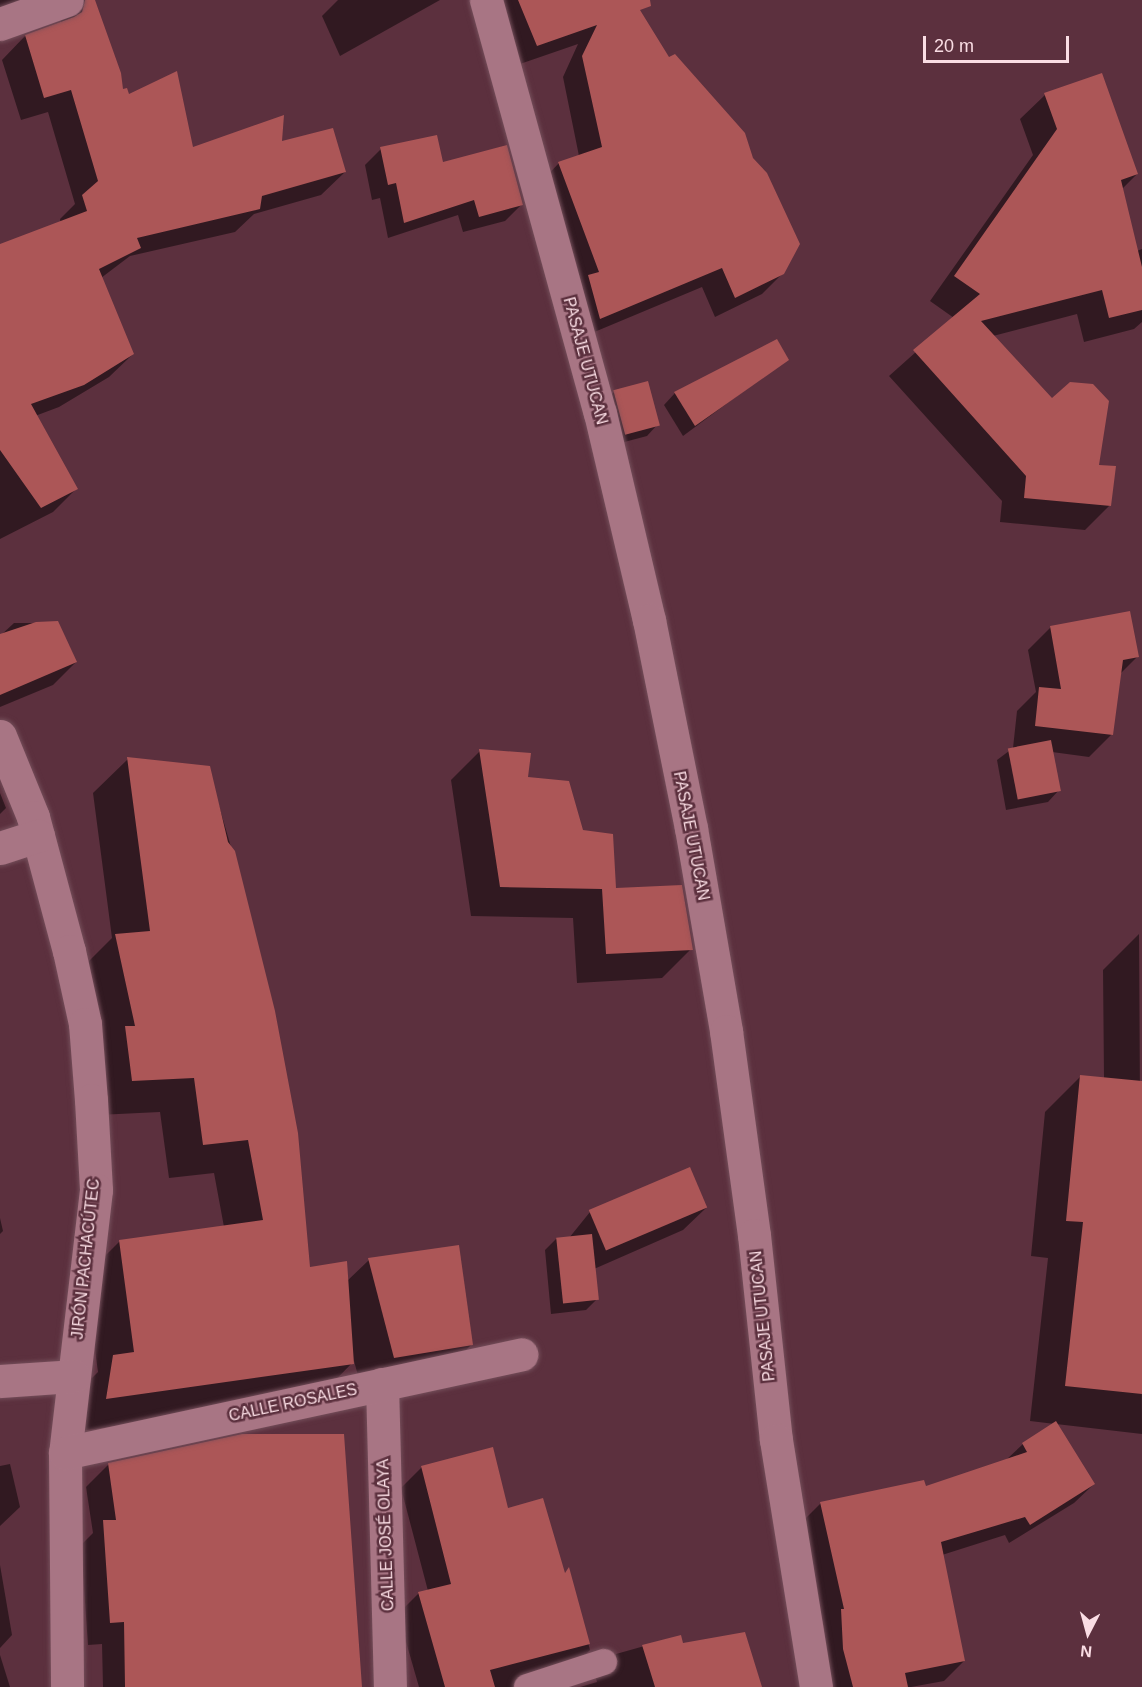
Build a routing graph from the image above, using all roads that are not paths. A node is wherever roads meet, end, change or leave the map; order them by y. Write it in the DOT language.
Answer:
graph roads {
  1 [pos="66,0"];
  2 [pos="486,0"];
  3 [pos="0,24"];
  4 [pos="0,736"];
  5 [pos="38,836"];
  6 [pos="0,848"];
  7 [pos="521,1354"];
  8 [pos="74,1376"];
  9 [pos="0,1381"];
  10 [pos="382,1384"];
  11 [pos="65,1453"];
  12 [pos="604,1662"];
  13 [pos="67,1687"];
  14 [pos="390,1687"];
  15 [pos="527,1687"];
  16 [pos="816,1687"];
  1 -- 3 [label="street"];
  2 -- 16 [label="street, PASAJE UTUCAN"];
  4 -- 5 [label="street, JIRÓN PACHACÚTEC"];
  5 -- 6 [label="street"];
  5 -- 8 [label="street, JIRÓN PACHACÚTEC"];
  7 -- 10 [label="street, CALLE ROSALES"];
  8 -- 9 [label="street"];
  8 -- 11 [label="street, JIRÓN PACHACÚTEC"];
  10 -- 11 [label="street, CALLE ROSALES"];
  10 -- 14 [label="street, CALLE JOSÉ OLAYA"];
  11 -- 13 [label="street, JIRÓN PACHACÚTEC"];
  12 -- 15 [label="lane"];
}
